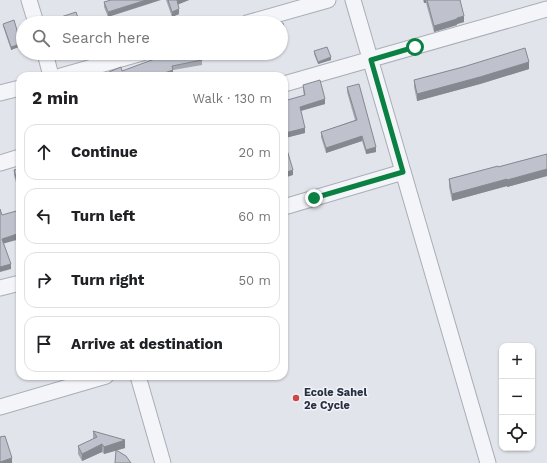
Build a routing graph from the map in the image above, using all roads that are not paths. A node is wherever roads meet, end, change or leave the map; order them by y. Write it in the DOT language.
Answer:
graph roads {
  1 [pos="29,0"];
  2 [pos="328,0"];
  3 [pos="353,0"];
  4 [pos="547,9"];
  5 [pos="34,16"];
  6 [pos="272,16"];
  7 [pos="47,60"];
  8 [pos="117,60"];
  9 [pos="371,60"];
  10 [pos="50,72"];
  11 [pos="75,72"];
  12 [pos="288,83"];
  13 [pos="16,89"];
  14 [pos="0,93"];
  15 [pos="16,158"];
  16 [pos="0,163"];
  17 [pos="403,172"];
  18 [pos="288,206"];
  19 [pos="16,284"];
  20 [pos="0,288"];
  21 [pos="92,380"];
  22 [pos="139,380"];
  23 [pos="0,407"];
  24 [pos="163,463"];
  25 [pos="488,463"];
  1 -- 5 [label="street"];
  2 -- 6 [label="street"];
  3 -- 9 [label="street"];
  4 -- 9 [label="street"];
  7 -- 10 [label="street"];
  8 -- 11 [label="street"];
  9 -- 12 [label="street"];
  9 -- 17 [label="street"];
  13 -- 14 [label="street"];
  15 -- 16 [label="street"];
  17 -- 18 [label="street"];
  17 -- 25 [label="street"];
  19 -- 20 [label="street"];
  21 -- 23 [label="street"];
  22 -- 24 [label="street"];
}
